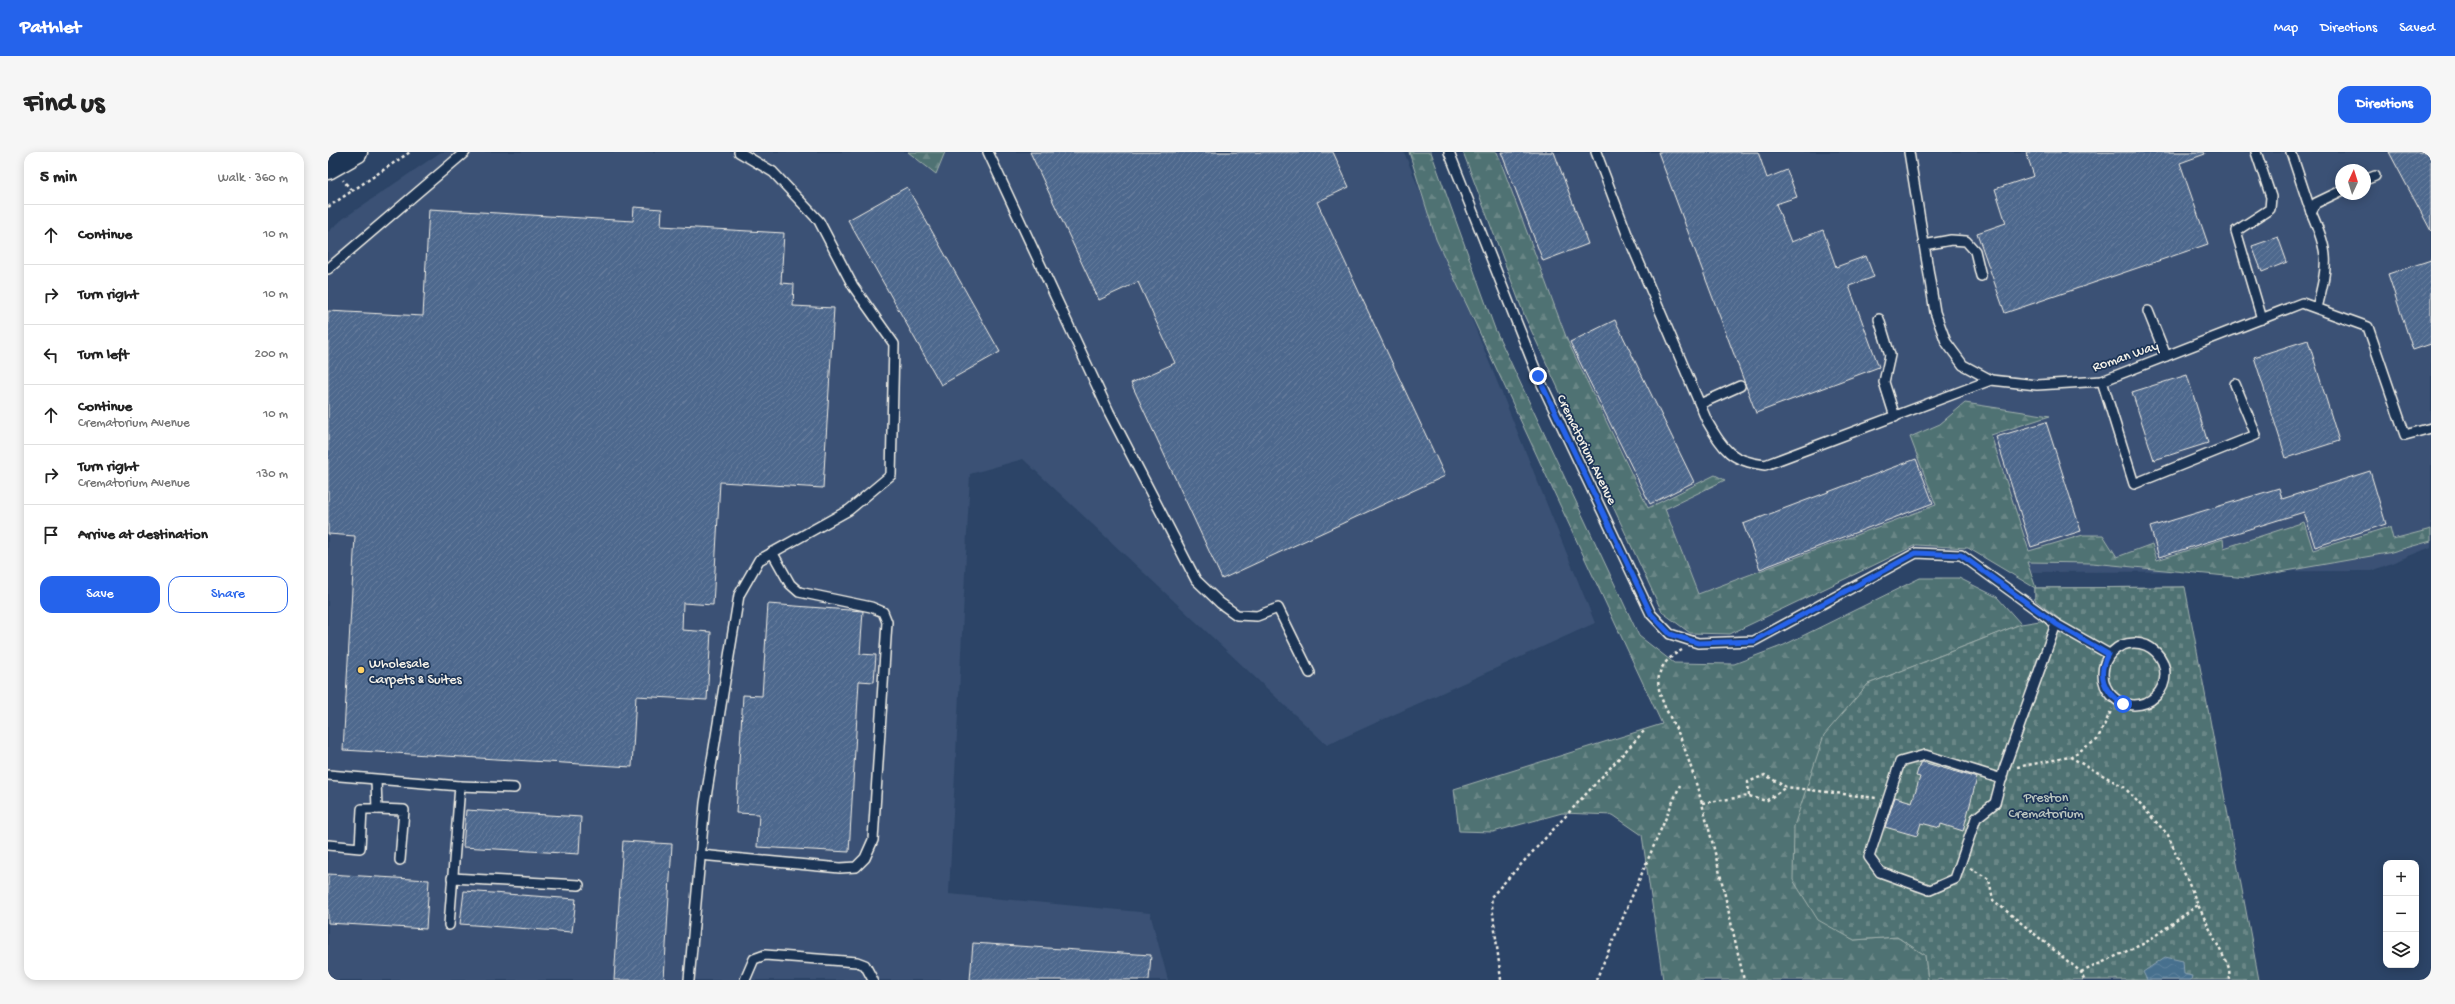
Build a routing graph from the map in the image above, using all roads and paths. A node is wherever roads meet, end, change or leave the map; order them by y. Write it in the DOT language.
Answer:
graph roads {
  1 [pos="356,152"];
  2 [pos="410,152"];
  3 [pos="465,152"];
  4 [pos="739,152"];
  5 [pos="988,152"];
  6 [pos="1449,152"];
  7 [pos="1596,152"];
  8 [pos="1909,152"];
  9 [pos="2256,152"];
  10 [pos="2291,152"];
  11 [pos="329,167"];
  12 [pos="2375,176"];
  13 [pos="2371,178"];
  14 [pos="352,191"];
  15 [pos="2335,194"];
  16 [pos="328,207"];
  17 [pos="2311,212"];
  18 [pos="1924,244"];
  19 [pos="328,269"];
  20 [pos="1981,276"];
  21 [pos="2317,308"];
  22 [pos="2148,311"];
  23 [pos="2262,318"];
  24 [pos="1880,319"];
  25 [pos="2166,356"];
  26 [pos="1991,380"];
  27 [pos="2102,382"];
  28 [pos="2235,384"];
  29 [pos="1740,386"];
  30 [pos="1700,404"];
  31 [pos="1895,417"];
  32 [pos="2431,428"];
  33 [pos="772,552"];
  34 [pos="2056,624"];
  35 [pos="1698,643"];
  36 [pos="2108,654"];
  37 [pos="1310,673"];
  38 [pos="2112,710"];
  39 [pos="1645,730"];
  40 [pos="2070,758"];
  41 [pos="2004,769"];
  42 [pos="328,775"];
  43 [pos="2002,779"];
  44 [pos="376,780"];
  45 [pos="1680,785"];
  46 [pos="460,786"];
  47 [pos="1786,787"];
  48 [pos="514,788"];
  49 [pos="1749,796"];
  50 [pos="1888,800"];
  51 [pos="1702,803"];
  52 [pos="378,809"];
  53 [pos="328,845"];
  54 [pos="700,855"];
  55 [pos="400,860"];
  56 [pos="1960,863"];
  57 [pos="452,878"];
  58 [pos="579,885"];
  59 [pos="2198,905"];
  60 [pos="449,925"];
  61 [pos="2081,972"];
  62 [pos="689,980"];
  63 [pos="745,980"];
  64 [pos="873,980"];
  65 [pos="1501,980"];
  66 [pos="1596,980"];
  67 [pos="1744,980"];
  68 [pos="2084,980"];
  69 [pos="2230,980"];
  1 -- 11 [label="main road"];
  2 -- 14 [label="path"];
  3 -- 19 [label="lane"];
  4 -- 33 [label="lane"];
  5 -- 37 [label="lane"];
  6 -- 35 [label="lane, Crematorium Avenue"];
  7 -- 30 [label="lane"];
  8 -- 18 [label="lane, Roman Way"];
  9 -- 23 [label="lane"];
  10 -- 17 [label="lane"];
  11 -- 14 [label="path"];
  12 -- 13 [label="lane"];
  14 -- 16 [label="path"];
  15 -- 17 [label="lane"];
  17 -- 21 [label="lane"];
  18 -- 20 [label="lane"];
  18 -- 26 [label="lane, Roman Way"];
  21 -- 23 [label="lane, Roman Way"];
  21 -- 32 [label="lane, Roman Way"];
  22 -- 25 [label="lane"];
  23 -- 25 [label="lane, Roman Way"];
  24 -- 31 [label="lane"];
  25 -- 27 [label="lane, Roman Way"];
  26 -- 27 [label="lane, Roman Way"];
  26 -- 31 [label="lane"];
  27 -- 28 [label="lane"];
  29 -- 30 [label="lane"];
  30 -- 31 [label="lane"];
  33 -- 54 [label="lane"];
  33 -- 54 [label="lane"];
  34 -- 35 [label="lane, Crematorium Avenue"];
  34 -- 36 [label="lane, Crematorium Avenue"];
  34 -- 41 [label="lane"];
  35 -- 51 [label="path"];
  36 -- 36 [label="lane"];
  38 -- 40 [label="path"];
  39 -- 65 [label="path"];
  40 -- 41 [label="path"];
  40 -- 59 [label="path"];
  41 -- 43 [label="lane"];
  42 -- 44 [label="lane"];
  43 -- 50 [label="lane"];
  43 -- 56 [label="lane"];
  44 -- 46 [label="lane"];
  44 -- 52 [label="lane"];
  45 -- 66 [label="path"];
  46 -- 48 [label="lane"];
  46 -- 57 [label="lane"];
  47 -- 49 [label="path"];
  47 -- 49 [label="path"];
  47 -- 50 [label="path"];
  49 -- 51 [label="path"];
  50 -- 56 [label="lane"];
  51 -- 67 [label="path"];
  52 -- 53 [label="lane"];
  52 -- 55 [label="lane"];
  54 -- 62 [label="lane"];
  56 -- 61 [label="path"];
  57 -- 58 [label="lane"];
  57 -- 60 [label="lane"];
  59 -- 61 [label="path"];
  59 -- 69 [label="path"];
  61 -- 68 [label="path"];
  63 -- 64 [label="lane"];
}
